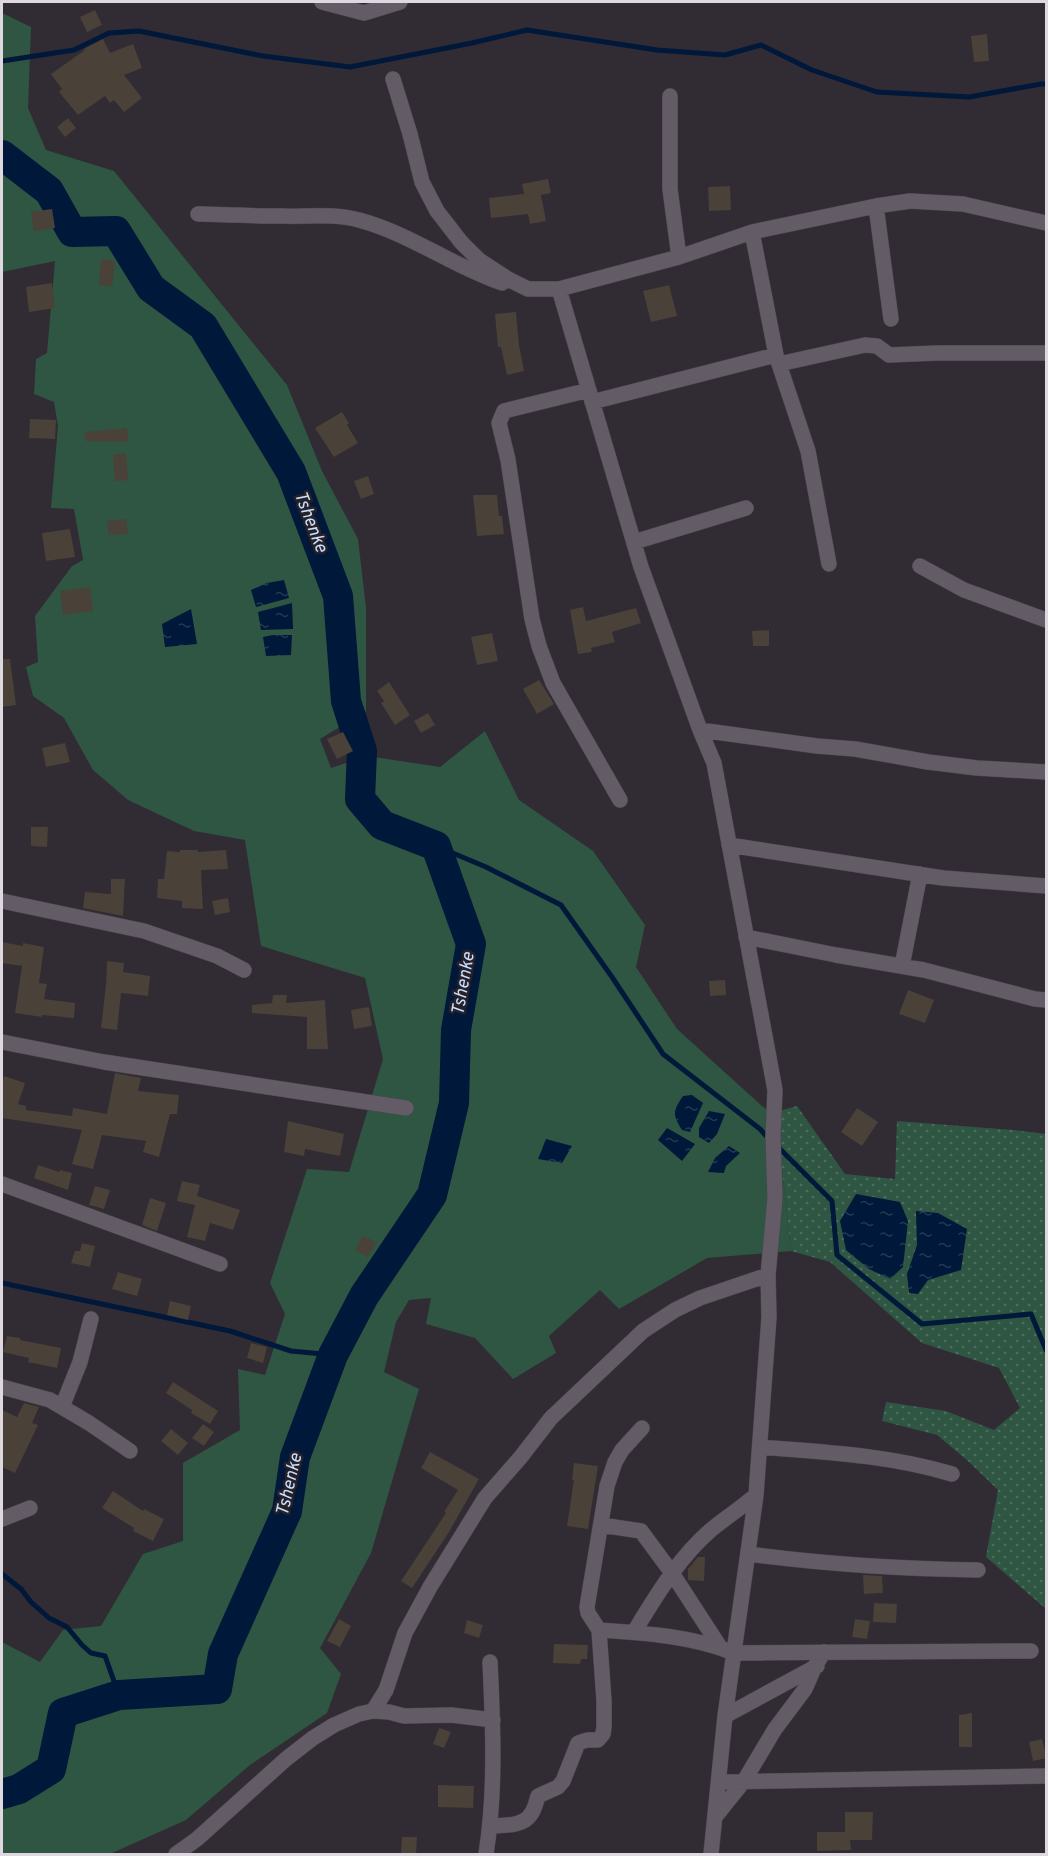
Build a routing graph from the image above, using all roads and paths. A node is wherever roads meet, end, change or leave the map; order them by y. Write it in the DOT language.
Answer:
graph roads {
  1 [pos="322,2"];
  2 [pos="400,2"];
  3 [pos="393,79"];
  4 [pos="670,96"];
  5 [pos="876,206"];
  6 [pos="198,214"];
  7 [pos="1047,223"];
  8 [pos="752,232"];
  9 [pos="679,257"];
  10 [pos="528,289"];
  11 [pos="558,290"];
  12 [pos="891,319"];
  13 [pos="1047,353"];
  14 [pos="777,359"];
  15 [pos="590,396"];
  16 [pos="746,508"];
  17 [pos="634,542"];
  18 [pos="829,564"];
  19 [pos="920,566"];
  20 [pos="1047,620"];
  21 [pos="700,730"];
  22 [pos="1047,772"];
  23 [pos="620,800"];
  24 [pos="729,845"];
  25 [pos="920,874"];
  26 [pos="1047,886"];
  27 [pos="2,902"];
  28 [pos="746,937"];
  29 [pos="902,966"];
  30 [pos="244,970"];
  31 [pos="1047,1000"];
  32 [pos="2,1042"];
  33 [pos="406,1107"];
  34 [pos="2,1184"];
  35 [pos="220,1264"];
  36 [pos="768,1275"];
  37 [pos="92,1319"];
  38 [pos="2,1387"];
  39 [pos="62,1407"];
  40 [pos="642,1428"];
  41 [pos="760,1447"];
  42 [pos="130,1451"];
  43 [pos="951,1474"];
  44 [pos="756,1495"];
  45 [pos="30,1508"];
  46 [pos="2,1519"];
  47 [pos="601,1525"];
  48 [pos="748,1554"];
  49 [pos="978,1570"];
  50 [pos="672,1573"];
  51 [pos="599,1630"];
  52 [pos="634,1632"];
  53 [pos="727,1650"];
  54 [pos="1031,1650"];
  55 [pos="864,1651"];
  56 [pos="824,1652"];
  57 [pos="490,1662"];
  58 [pos="815,1666"];
  59 [pos="381,1712"];
  60 [pos="725,1716"];
  61 [pos="493,1720"];
  62 [pos="1047,1776"];
  63 [pos="744,1781"];
  64 [pos="719,1782"];
  65 [pos="715,1817"];
  66 [pos="490,1826"];
  67 [pos="176,1854"];
  68 [pos="486,1854"];
  69 [pos="711,1854"];
  1 -- 2 [label="street"];
  3 -- 10 [label="street"];
  4 -- 9 [label="street"];
  5 -- 7 [label="street"];
  5 -- 8 [label="street"];
  5 -- 12 [label="street"];
  6 -- 10 [label="street"];
  8 -- 9 [label="street"];
  8 -- 14 [label="street"];
  9 -- 11 [label="street"];
  10 -- 11 [label="street"];
  11 -- 15 [label="street"];
  13 -- 14 [label="street"];
  14 -- 15 [label="street"];
  14 -- 18 [label="street"];
  15 -- 17 [label="street"];
  15 -- 23 [label="street"];
  16 -- 17 [label="street"];
  17 -- 21 [label="street"];
  19 -- 20 [label="street"];
  21 -- 22 [label="street"];
  21 -- 24 [label="street"];
  24 -- 25 [label="street"];
  24 -- 28 [label="street"];
  25 -- 26 [label="street"];
  25 -- 29 [label="street"];
  27 -- 30 [label="street"];
  28 -- 29 [label="street"];
  28 -- 36 [label="street"];
  29 -- 31 [label="street"];
  32 -- 33 [label="street"];
  34 -- 35 [label="street"];
  36 -- 41 [label="street"];
  36 -- 59 [label="street"];
  37 -- 39 [label="street"];
  38 -- 39 [label="street"];
  39 -- 42 [label="street"];
  40 -- 47 [label="street"];
  41 -- 43 [label="street"];
  41 -- 44 [label="street"];
  44 -- 48 [label="street"];
  44 -- 50 [label="street"];
  45 -- 46 [label="street"];
  47 -- 50 [label="street"];
  47 -- 51 [label="street"];
  48 -- 49 [label="street"];
  48 -- 53 [label="street"];
  50 -- 52 [label="street"];
  50 -- 53 [label="street"];
  51 -- 52 [label="street"];
  51 -- 66 [label="street"];
  52 -- 53 [label="street"];
  53 -- 56 [label="street"];
  53 -- 60 [label="street"];
  54 -- 55 [label="street"];
  55 -- 56 [label="street"];
  55 -- 58 [label="street"];
  56 -- 58 [label="street"];
  57 -- 61 [label="street"];
  58 -- 60 [label="street"];
  58 -- 63 [label="street"];
  59 -- 61 [label="street"];
  59 -- 67 [label="street"];
  60 -- 64 [label="street"];
  61 -- 66 [label="street"];
  62 -- 63 [label="street"];
  63 -- 64 [label="street"];
  63 -- 65 [label="street"];
  64 -- 65 [label="street"];
  65 -- 69 [label="street"];
  66 -- 68 [label="street"];
}
